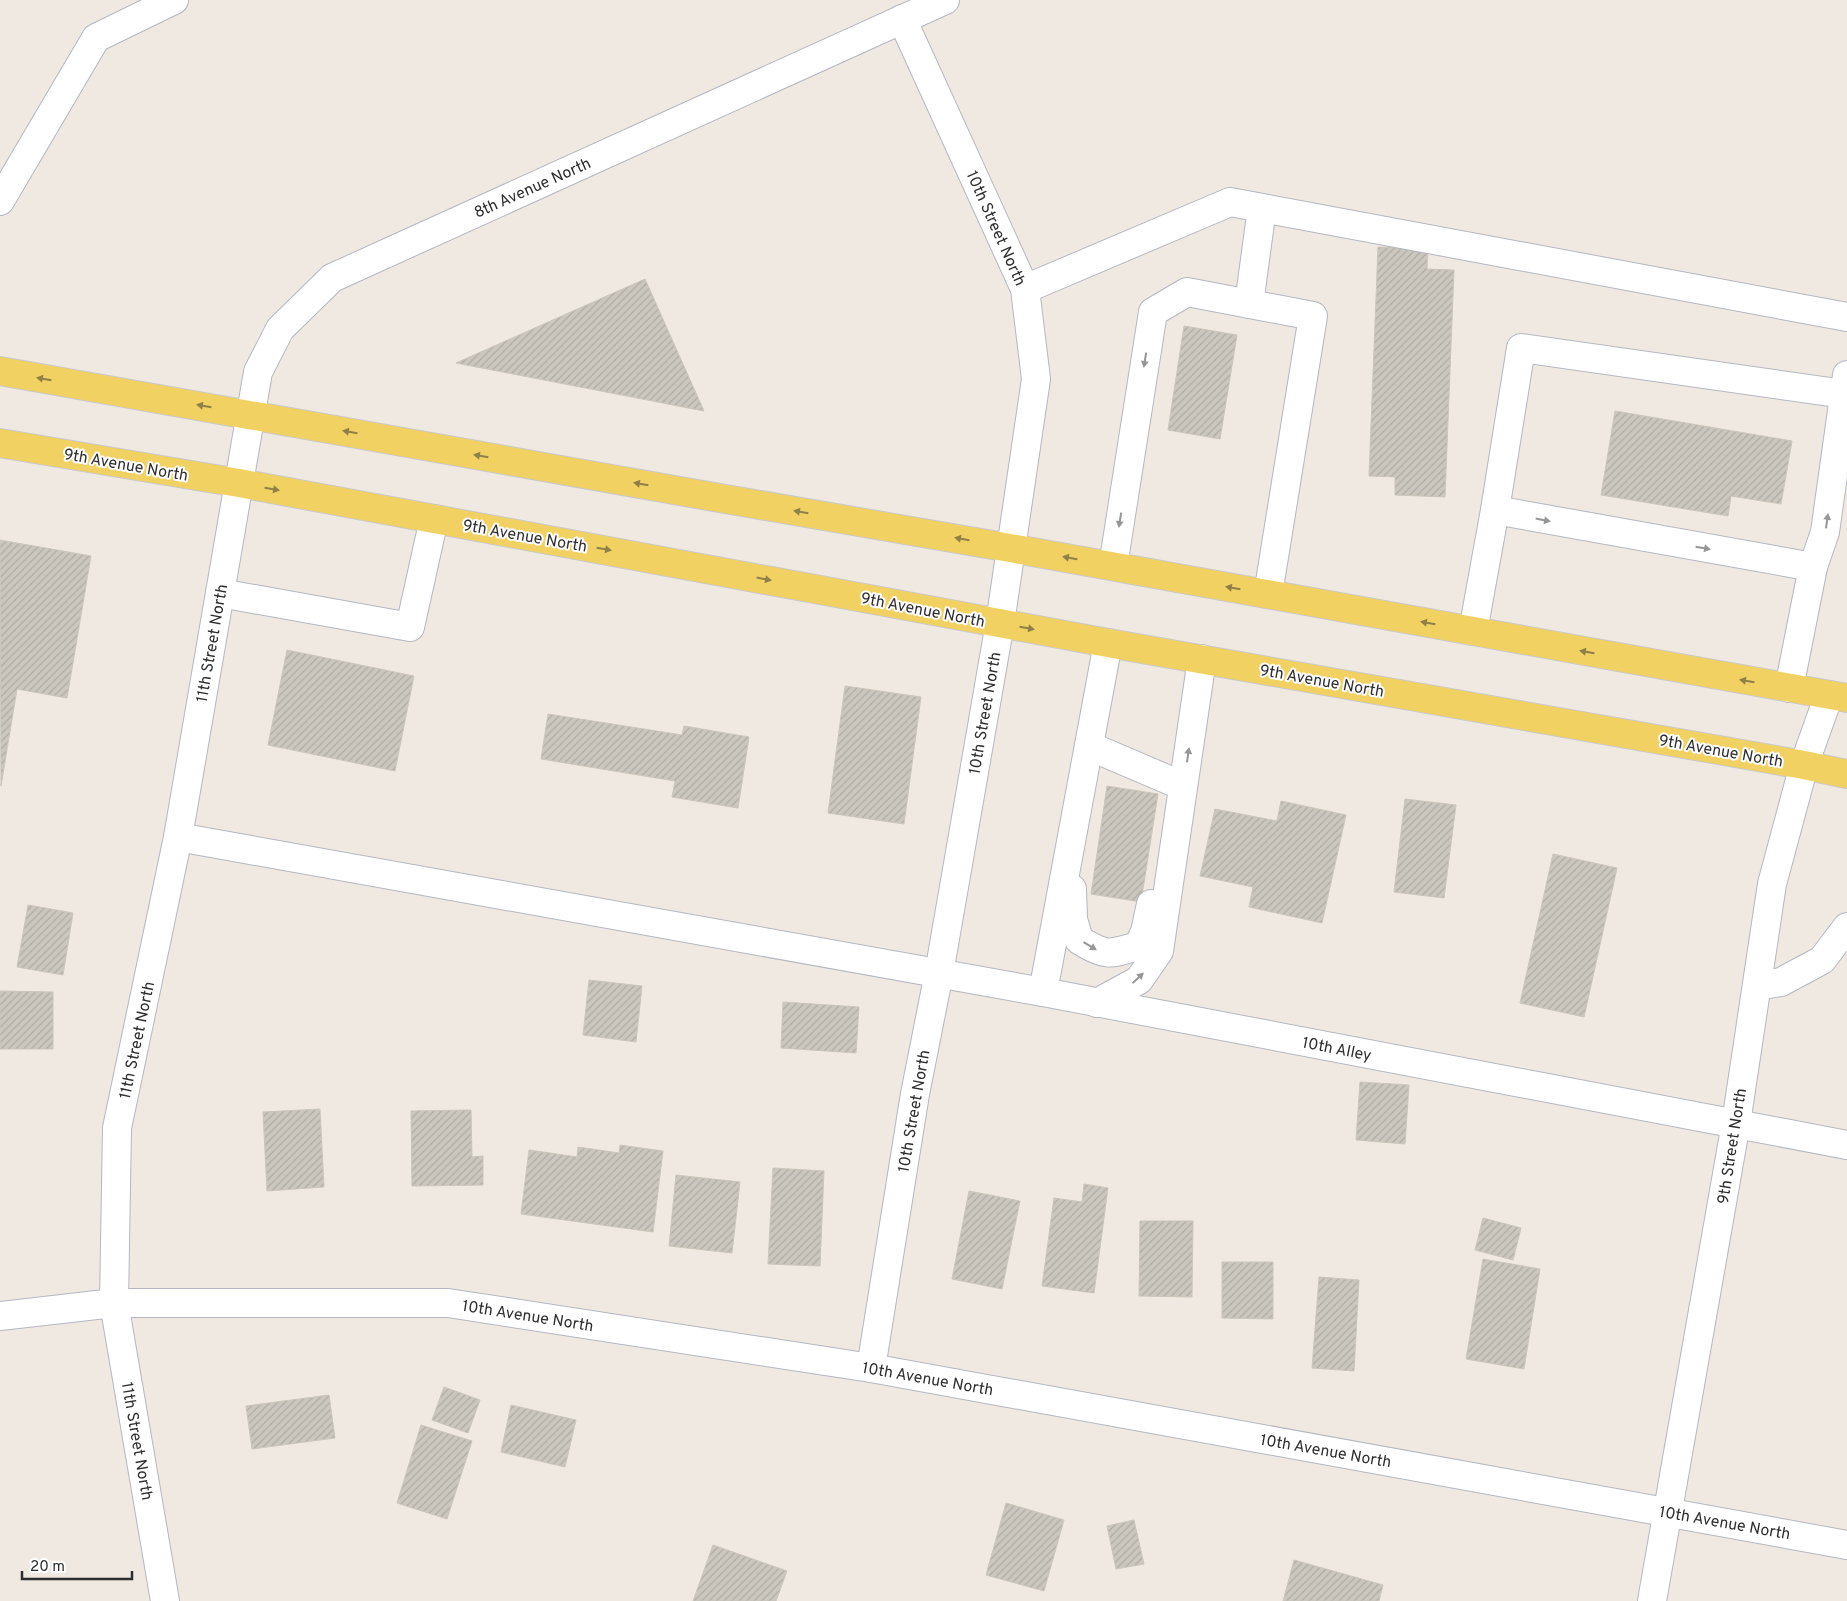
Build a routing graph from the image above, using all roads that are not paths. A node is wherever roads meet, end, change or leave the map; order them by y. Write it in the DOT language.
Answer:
graph roads {
  1 [pos="174,0"];
  2 [pos="945,0"];
  3 [pos="902,19"];
  4 [pos="0,201"];
  5 [pos="1262,208"];
  6 [pos="1025,289"];
  7 [pos="1249,304"];
  8 [pos="1847,316"];
  9 [pos="0,371"];
  10 [pos="1845,385"];
  11 [pos="252,415"];
  12 [pos="0,443"];
  13 [pos="239,483"];
  14 [pos="1495,510"];
  15 [pos="434,519"];
  16 [pos="1010,548"];
  17 [pos="1113,566"];
  18 [pos="1813,567"];
  19 [pos="220,593"];
  20 [pos="1268,594"];
  21 [pos="1000,623"];
  22 [pos="1473,631"];
  23 [pos="1108,642"];
  24 [pos="1202,659"];
  25 [pos="1789,688"];
  26 [pos="1838,697"];
  27 [pos="1089,746"];
  28 [pos="1804,765"];
  29 [pos="1847,774"];
  30 [pos="1182,795"];
  31 [pos="178,837"];
  32 [pos="1066,872"];
  33 [pos="1847,927"];
  34 [pos="939,973"];
  35 [pos="1757,986"];
  36 [pos="1043,992"];
  37 [pos="1097,1003"];
  38 [pos="1736,1123"];
  39 [pos="1847,1145"];
  40 [pos="114,1303"];
  41 [pos="0,1316"];
  42 [pos="871,1368"];
  43 [pos="1668,1512"];
  44 [pos="1847,1544"];
  45 [pos="165,1601"];
  46 [pos="1652,1601"];
  1 -- 4 [label="street"];
  2 -- 3 [label="street, 8th Avenue North"];
  3 -- 6 [label="street, 10th Street North"];
  3 -- 11 [label="street, 8th Avenue North"];
  5 -- 6 [label="street"];
  5 -- 7 [label="street"];
  5 -- 8 [label="street"];
  6 -- 16 [label="street, 10th Street North"];
  7 -- 17 [label="street, one-way"];
  7 -- 20 [label="street"];
  11 -- 9 [label="main road, one-way"];
  10 -- 14 [label="street"];
  18 -- 10 [label="street, one-way"];
  11 -- 13 [label="street, 8th Avenue North"];
  16 -- 11 [label="main road, one-way"];
  12 -- 13 [label="main road, 9th Avenue North"];
  13 -- 15 [label="main road, 9th Avenue North, one-way"];
  13 -- 19 [label="street, 11th Street North"];
  14 -- 18 [label="street, one-way"];
  14 -- 22 [label="street"];
  15 -- 19 [label="street"];
  15 -- 21 [label="main road, 9th Avenue North, one-way"];
  17 -- 16 [label="main road, one-way"];
  16 -- 21 [label="street, 10th Street North"];
  20 -- 17 [label="main road, one-way"];
  18 -- 25 [label="street"];
  19 -- 31 [label="street, 11th Street North"];
  22 -- 20 [label="main road, one-way"];
  21 -- 23 [label="main road, 9th Avenue North, one-way"];
  21 -- 34 [label="street, 10th Street North"];
  25 -- 22 [label="main road, one-way"];
  23 -- 24 [label="main road, 9th Avenue North"];
  23 -- 27 [label="street"];
  24 -- 28 [label="main road, 9th Avenue North"];
  30 -- 24 [label="street, one-way"];
  25 -- 26 [label="main road"];
  26 -- 28 [label="street, 9th Street North"];
  27 -- 30 [label="street"];
  27 -- 32 [label="street"];
  28 -- 29 [label="main road, 9th Avenue North"];
  28 -- 35 [label="street, 9th Street North"];
  32 -- 30 [label="street, one-way"];
  37 -- 30 [label="street, one-way"];
  31 -- 34 [label="street, 10th Alley"];
  31 -- 40 [label="street, 11th Street North"];
  32 -- 36 [label="street"];
  33 -- 35 [label="street"];
  34 -- 36 [label="street, 10th Alley"];
  34 -- 42 [label="street, 10th Street North"];
  35 -- 38 [label="street, 9th Street North"];
  36 -- 37 [label="street, 10th Alley"];
  37 -- 38 [label="street, 10th Alley"];
  38 -- 39 [label="street, 10th Alley"];
  38 -- 43 [label="street, 9th Street North"];
  40 -- 41 [label="street, 10th Avenue North"];
  40 -- 42 [label="street, 10th Avenue North"];
  40 -- 45 [label="street, 11th Street North"];
  42 -- 43 [label="street, 10th Avenue North"];
  43 -- 44 [label="street, 10th Avenue North"];
  43 -- 46 [label="street, 9th Street North"];
}
